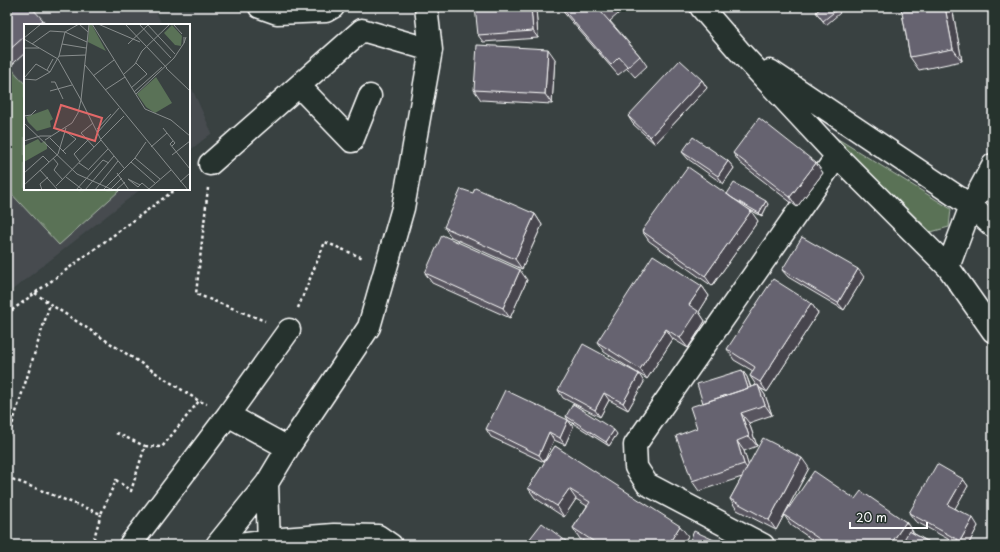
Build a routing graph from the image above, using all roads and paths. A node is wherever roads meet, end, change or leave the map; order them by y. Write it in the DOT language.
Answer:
graph roads {
  1 [pos="260,7"];
  2 [pos="333,7"];
  3 [pos="426,7"];
  4 [pos="701,7"];
  5 [pos="431,50"];
  6 [pos="739,51"];
  7 [pos="299,86"];
  8 [pos="370,96"];
  9 [pos="837,156"];
  10 [pos="210,164"];
  11 [pos="993,165"];
  12 [pos="175,190"];
  13 [pos="972,206"];
  14 [pos="993,226"];
  15 [pos="948,267"];
  16 [pos="35,293"];
  17 [pos="50,304"];
  18 [pos="7,314"];
  19 [pos="280,327"];
  20 [pos="993,331"];
  21 [pos="199,401"];
  22 [pos="228,415"];
  23 [pos="116,433"];
  24 [pos="7,441"];
  25 [pos="145,446"];
  26 [pos="288,448"];
  27 [pos="7,477"];
  28 [pos="267,483"];
  29 [pos="102,514"];
  30 [pos="269,543"];
  31 [pos="92,545"];
  32 [pos="130,545"];
  33 [pos="217,545"];
  34 [pos="232,545"];
  35 [pos="391,545"];
  36 [pos="762,545"];
  1 -- 2 [label="street"];
  3 -- 5 [label="street"];
  4 -- 6 [label="street"];
  5 -- 7 [label="street"];
  5 -- 26 [label="street"];
  6 -- 9 [label="street"];
  6 -- 13 [label="street"];
  7 -- 8 [label="street"];
  7 -- 10 [label="street"];
  9 -- 15 [label="street"];
  9 -- 36 [label="street"];
  10 -- 19 [label="path"];
  11 -- 13 [label="street"];
  12 -- 16 [label="path"];
  13 -- 14 [label="street"];
  13 -- 15 [label="street"];
  15 -- 20 [label="street"];
  16 -- 17 [label="path"];
  16 -- 18 [label="path"];
  17 -- 21 [label="path"];
  17 -- 24 [label="path"];
  19 -- 22 [label="street"];
  21 -- 22 [label="path"];
  21 -- 25 [label="path"];
  22 -- 26 [label="street"];
  22 -- 32 [label="street"];
  23 -- 25 [label="path"];
  25 -- 29 [label="path"];
  26 -- 28 [label="street"];
  27 -- 29 [label="path"];
  28 -- 30 [label="street"];
  28 -- 33 [label="street"];
  29 -- 31 [label="path"];
  30 -- 34 [label="street"];
  30 -- 35 [label="street"];
}
